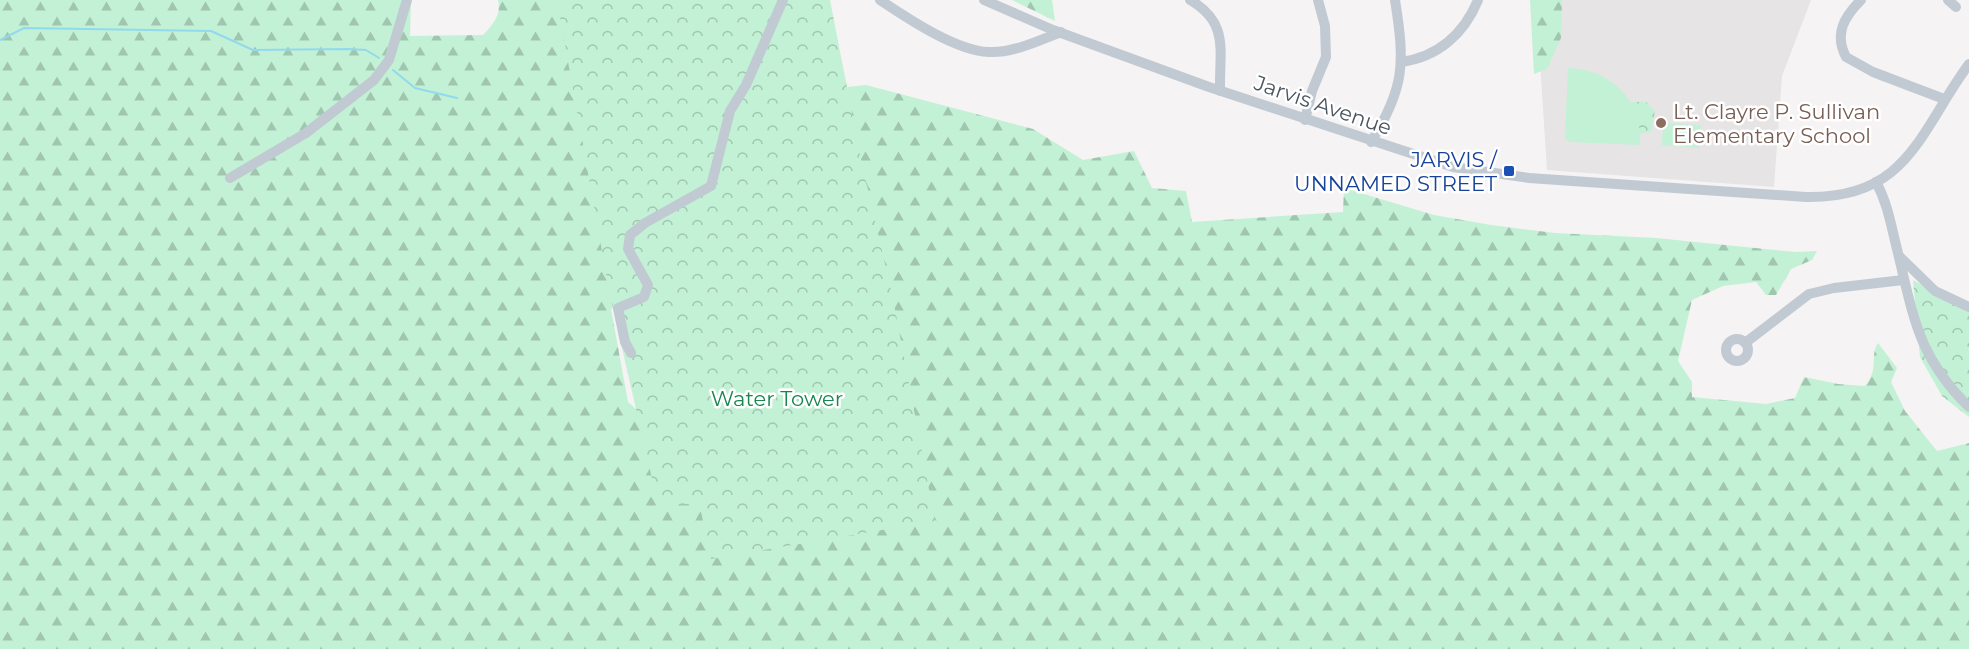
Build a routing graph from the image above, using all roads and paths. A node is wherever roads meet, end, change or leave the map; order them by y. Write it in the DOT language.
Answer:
graph roads {
  1 [pos="407,0"];
  2 [pos="783,0"];
  3 [pos="880,0"];
  4 [pos="984,0"];
  5 [pos="1190,0"];
  6 [pos="1318,0"];
  7 [pos="1395,0"];
  8 [pos="1478,0"];
  9 [pos="1861,0"];
  10 [pos="1061,32"];
  11 [pos="1401,62"];
  12 [pos="1968,66"];
  13 [pos="1220,91"];
  14 [pos="1944,99"];
  15 [pos="1305,120"];
  16 [pos="1371,142"];
  17 [pos="230,178"];
  18 [pos="1876,182"];
  19 [pos="1898,252"];
  20 [pos="1903,280"];
  21 [pos="1969,307"];
  22 [pos="1745,344"];
  23 [pos="631,353"];
  24 [pos="1969,407"];
  1 -- 17 [label="street"];
  2 -- 23 [label="street"];
  3 -- 10 [label="street"];
  4 -- 10 [label="street, Jarvis Avenue"];
  5 -- 13 [label="street"];
  6 -- 15 [label="street"];
  7 -- 11 [label="street"];
  8 -- 11 [label="street"];
  9 -- 14 [label="street"];
  10 -- 13 [label="street, Jarvis Avenue"];
  11 -- 16 [label="street"];
  12 -- 14 [label="street, Jarvis Avenue"];
  13 -- 15 [label="street, Jarvis Avenue"];
  14 -- 18 [label="street, Jarvis Avenue"];
  15 -- 16 [label="street, Jarvis Avenue"];
  16 -- 18 [label="street, Jarvis Avenue"];
  18 -- 19 [label="street"];
  19 -- 20 [label="street"];
  19 -- 21 [label="street"];
  20 -- 22 [label="street"];
  20 -- 24 [label="street"];
}
